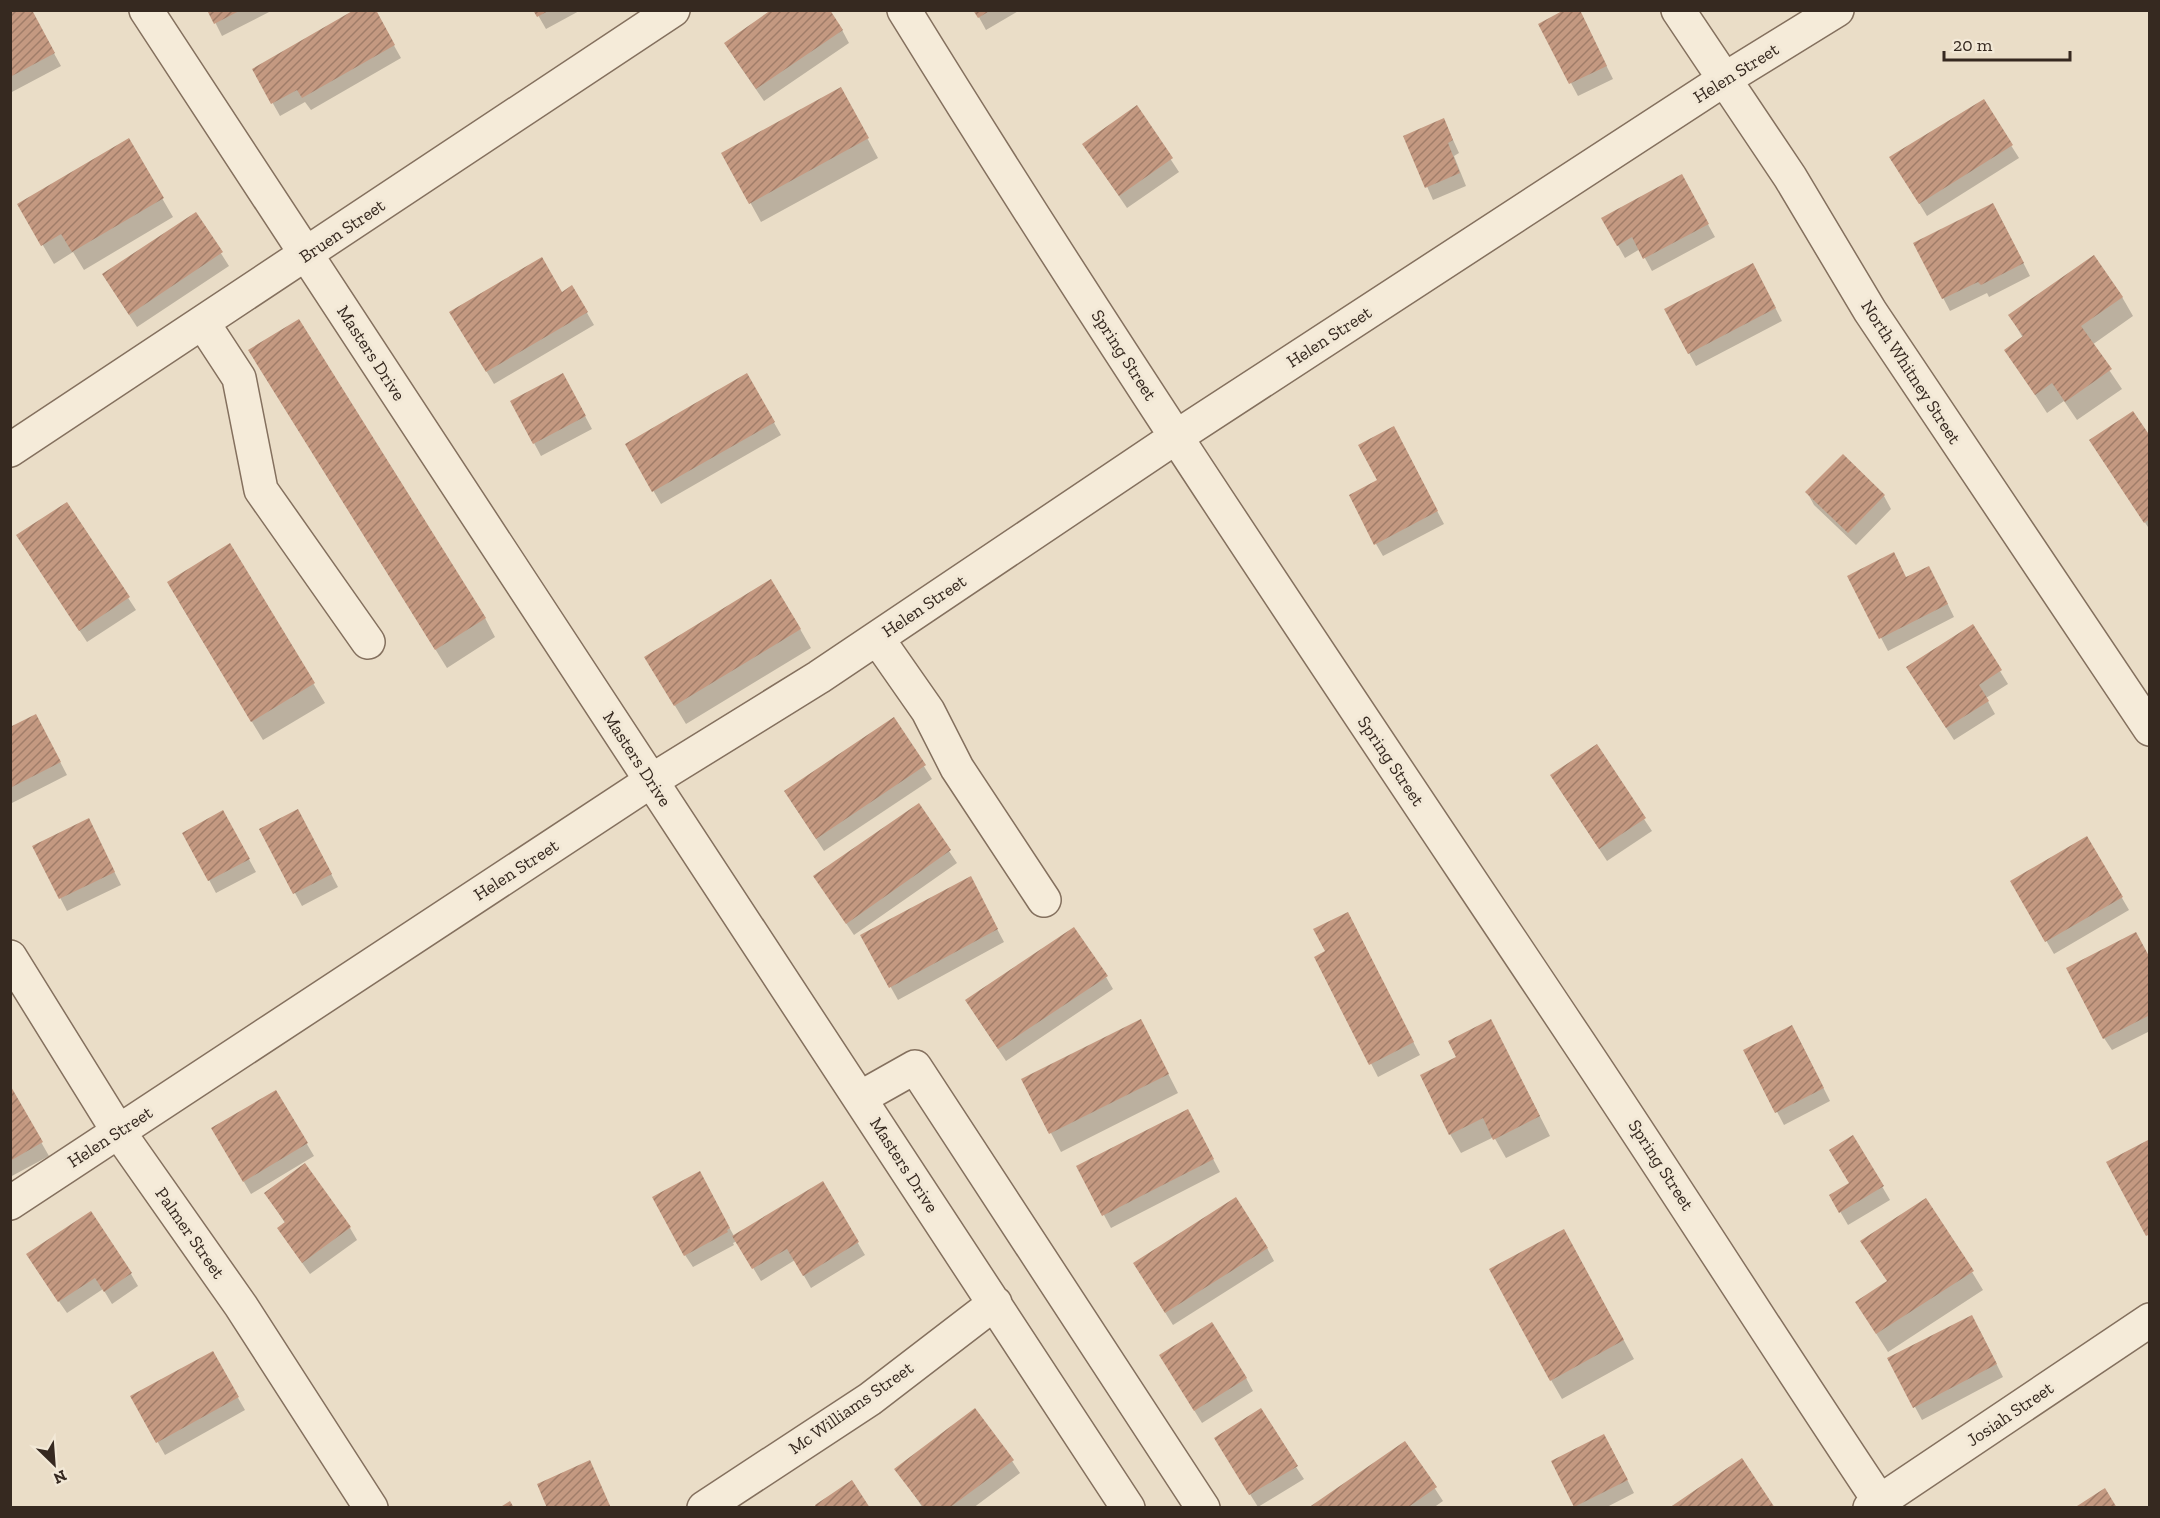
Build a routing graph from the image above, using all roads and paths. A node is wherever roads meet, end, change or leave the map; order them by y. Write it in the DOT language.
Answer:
graph roads {
  1 [pos="146,10"];
  2 [pos="673,10"];
  3 [pos="904,10"];
  4 [pos="1678,10"];
  5 [pos="1837,10"];
  6 [pos="1725,79"];
  7 [pos="307,255"];
  8 [pos="203,323"];
  9 [pos="1176,437"];
  10 [pos="10,450"];
  11 [pos="877,638"];
  12 [pos="368,642"];
  13 [pos="2150,729"];
  14 [pos="651,781"];
  15 [pos="1044,900"];
  16 [pos="10,957"];
  17 [pos="860,1098"];
  18 [pos="118,1131"];
  19 [pos="10,1203"];
  20 [pos="995,1303"];
  21 [pos="2150,1320"];
  22 [pos="1878,1505"];
  23 [pos="371,1508"];
  24 [pos="704,1508"];
  25 [pos="1128,1508"];
  26 [pos="1203,1508"];
  1 -- 7 [label="street, Masters Drive"];
  2 -- 7 [label="street, Bruen Street"];
  3 -- 9 [label="street, Spring Street"];
  4 -- 6 [label="street, North Whitney Street"];
  5 -- 6 [label="street, Helen Street"];
  6 -- 9 [label="street, Helen Street"];
  6 -- 13 [label="street, North Whitney Street"];
  7 -- 8 [label="street, Bruen Street"];
  7 -- 14 [label="street, Masters Drive"];
  8 -- 10 [label="street, Bruen Street"];
  8 -- 12 [label="street"];
  9 -- 11 [label="street, Helen Street"];
  9 -- 22 [label="street, Spring Street"];
  11 -- 14 [label="street, Helen Street"];
  11 -- 15 [label="street"];
  14 -- 17 [label="street, Masters Drive"];
  14 -- 18 [label="street, Helen Street"];
  16 -- 18 [label="street, Palmer Street"];
  17 -- 20 [label="street, Masters Drive"];
  17 -- 26 [label="street"];
  18 -- 19 [label="street, Helen Street"];
  18 -- 23 [label="street, Palmer Street"];
  20 -- 24 [label="street, Mc Williams Street"];
  20 -- 25 [label="street, Masters Drive"];
  21 -- 22 [label="street, Josiah Street"];
}
